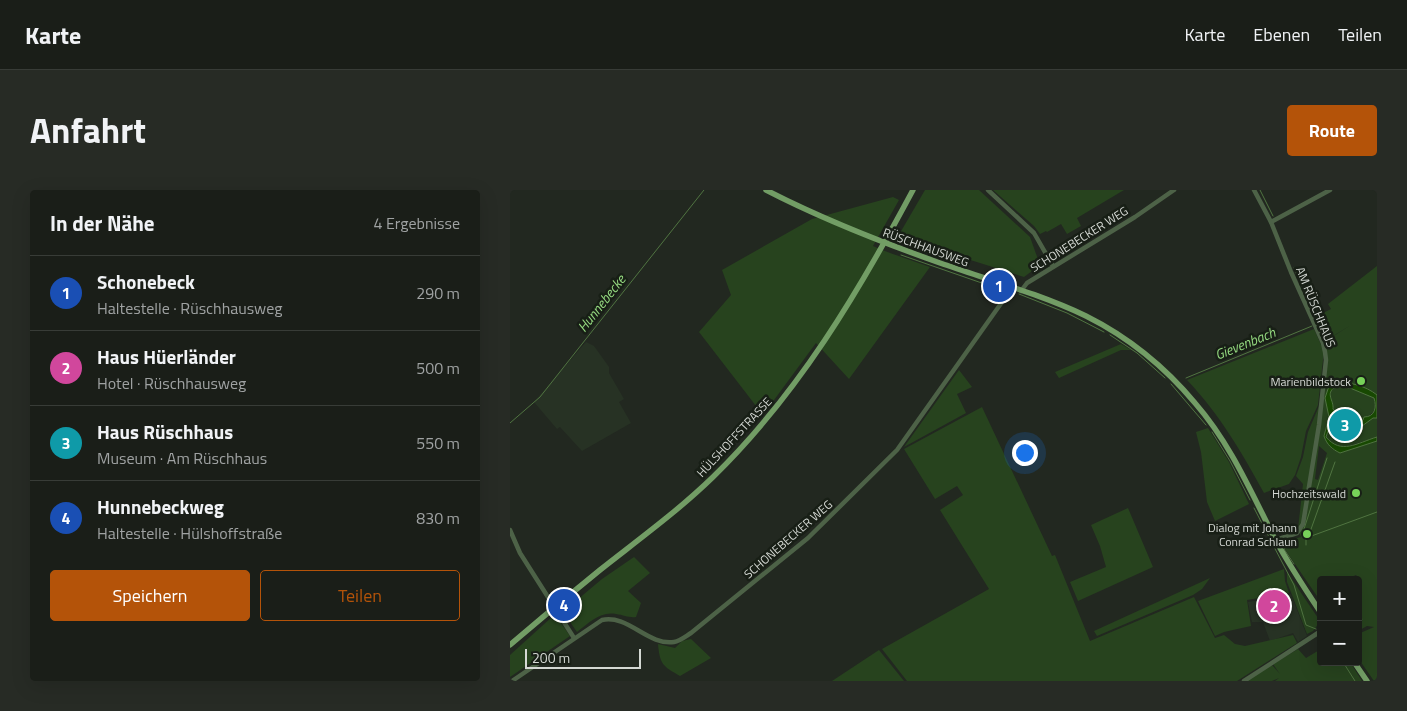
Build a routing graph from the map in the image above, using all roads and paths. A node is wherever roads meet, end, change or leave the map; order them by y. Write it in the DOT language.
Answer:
graph roads {
  1 [pos="766,190"];
  2 [pos="913,190"];
  3 [pos="988,190"];
  4 [pos="1174,190"];
  5 [pos="1254,190"];
  6 [pos="1330,190"];
  7 [pos="1271,222"];
  8 [pos="885,243"];
  9 [pos="1053,266"];
  10 [pos="1012,288"];
  11 [pos="1021,291"];
  12 [pos="510,530"];
  13 [pos="1276,540"];
  14 [pos="555,607"];
  15 [pos="1317,607"];
  16 [pos="1317,634"];
  17 [pos="574,638"];
  18 [pos="510,646"];
  19 [pos="1357,666"];
  20 [pos="512,681"];
  21 [pos="1244,681"];
  22 [pos="1367,681"];
  1 -- 8 [label="main road, RÜSCHHAUSWEG"];
  2 -- 8 [label="main road, HÜLSHOFFSTRASSE"];
  3 -- 9 [label="street"];
  4 -- 9 [label="street, SCHONEBECKER WEG"];
  5 -- 7 [label="street"];
  6 -- 7 [label="street"];
  7 -- 13 [label="street, AM RÜSCHHAUS"];
  8 -- 10 [label="main road, RÜSCHHAUSWEG"];
  8 -- 14 [label="main road, HÜLSHOFFSTRASSE"];
  9 -- 11 [label="street, SCHONEBECKER WEG"];
  10 -- 11 [label="main road, RÜSCHHAUSWEG"];
  10 -- 17 [label="street, SCHONEBECKER WEG"];
  11 -- 13 [label="main road, RÜSCHHAUSWEG"];
  12 -- 14 [label="street"];
  13 -- 15 [label="main road, RÜSCHHAUSWEG"];
  14 -- 17 [label="street"];
  14 -- 18 [label="main road, HÜLSHOFFSTRASSE"];
  16 -- 21 [label="street"];
  17 -- 20 [label="street, SCHONEBECKER WEG"];
  19 -- 22 [label="main road"];
}
